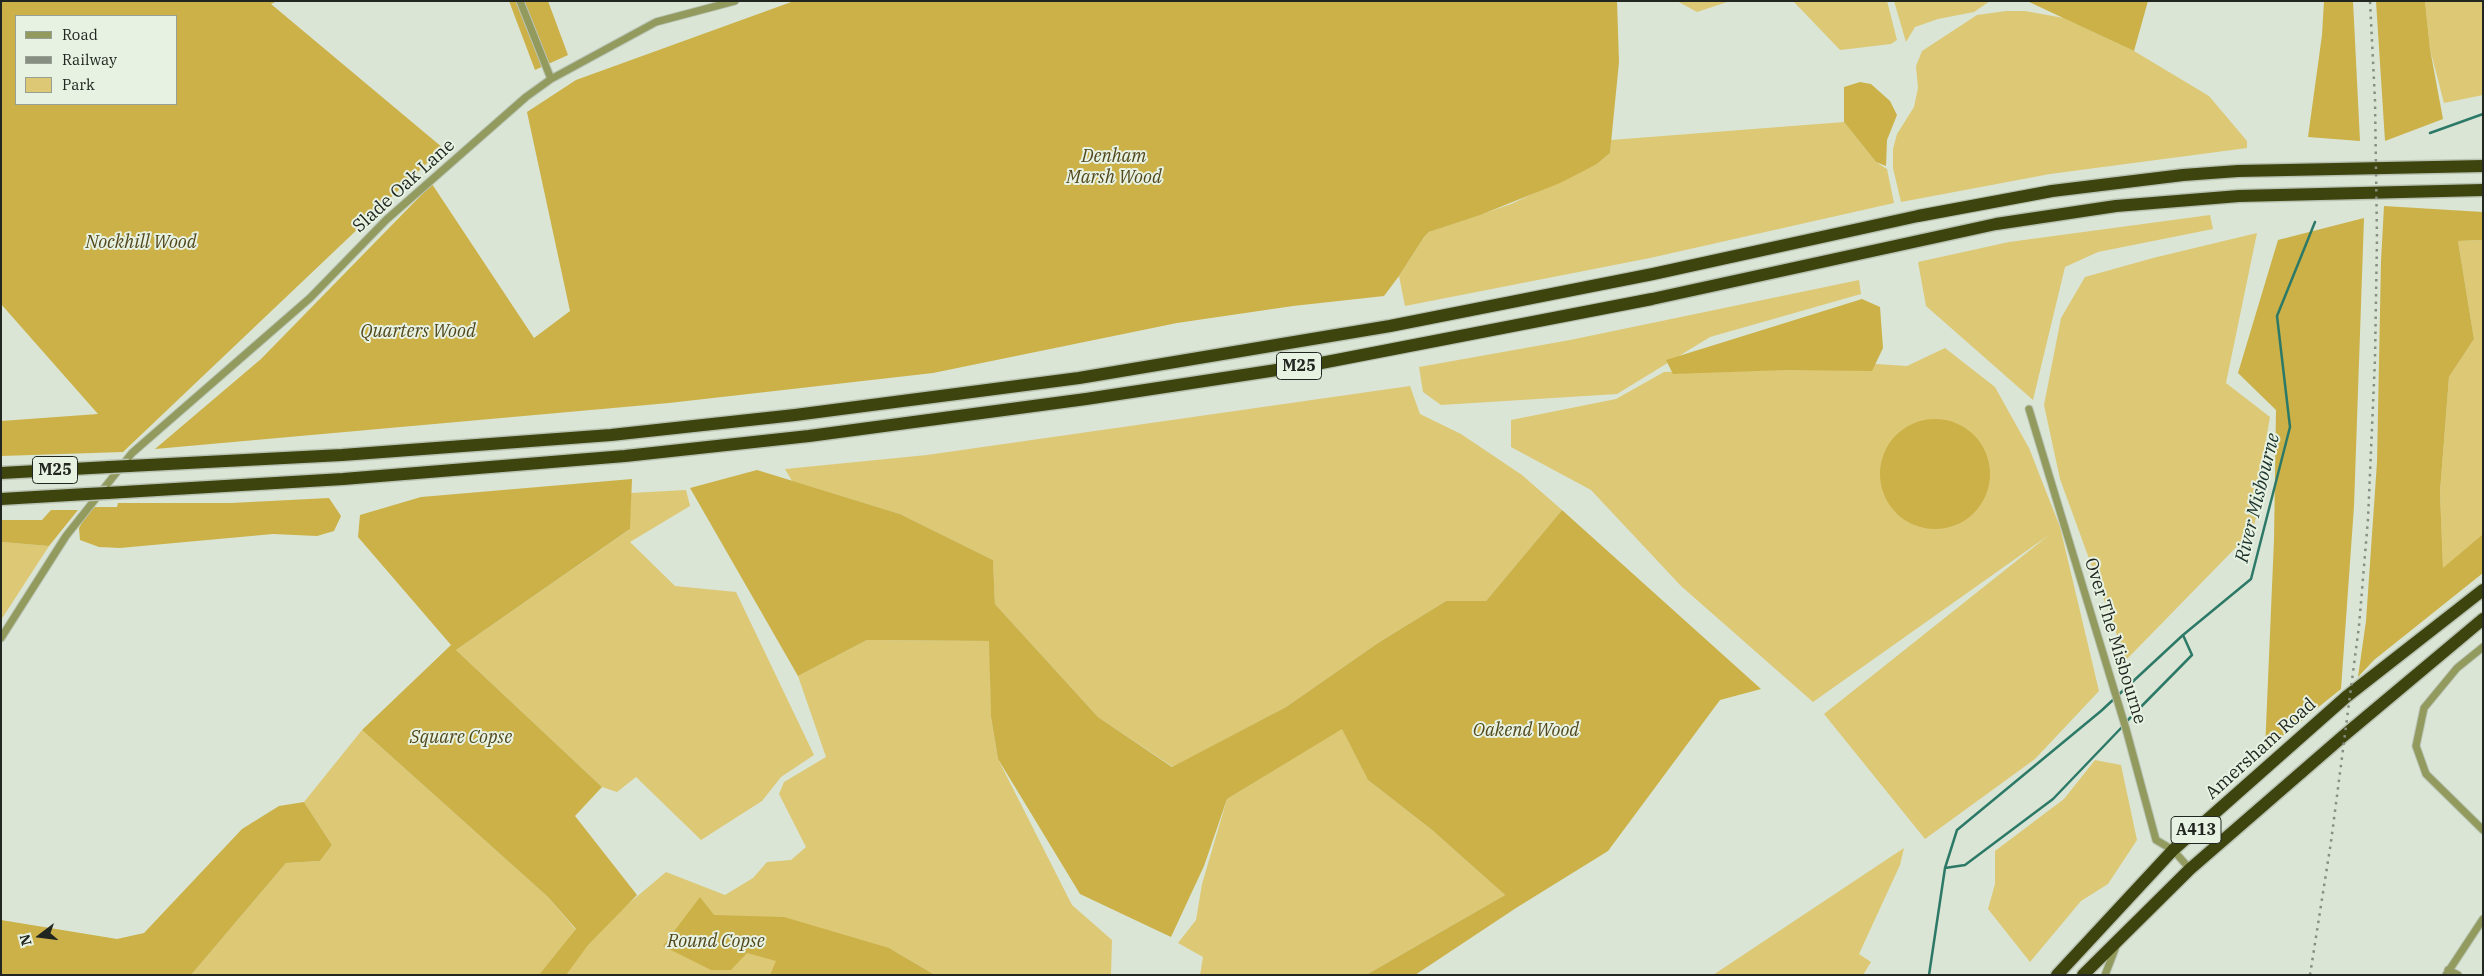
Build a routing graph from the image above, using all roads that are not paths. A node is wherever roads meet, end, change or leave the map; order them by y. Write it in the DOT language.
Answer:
graph roads {
  1 [pos="520,1"];
  2 [pos="735,1"];
  3 [pos="550,79"];
  4 [pos="2483,166"];
  5 [pos="2483,190"];
  6 [pos="2029,409"];
  7 [pos="1,473"];
  8 [pos="1,499"];
  9 [pos="87,501"];
  10 [pos="2483,590"];
  11 [pos="2483,619"];
  12 [pos="1,638"];
  13 [pos="2483,647"];
  14 [pos="2483,830"];
  15 [pos="2173,850"];
  16 [pos="2190,869"];
  17 [pos="2483,919"];
  18 [pos="2119,939"];
  19 [pos="2447,972"];
  20 [pos="2057,975"];
  21 [pos="2084,975"];
  22 [pos="2105,975"];
  23 [pos="2458,975"];
  1 -- 3 [label="street"];
  2 -- 3 [label="street, Slade Oak Lane"];
  3 -- 9 [label="street, Slade Oak Lane"];
  4 -- 7 [label="highway, M25, bridge"];
  5 -- 9 [label="highway, M25, bridge"];
  6 -- 15 [label="street, Over The Misbourne"];
  8 -- 9 [label="highway, M25"];
  9 -- 12 [label="street, Slade Oak Lane"];
  10 -- 15 [label="highway, Amersham Road / A413"];
  11 -- 16 [label="highway, A413"];
  13 -- 14 [label="street"];
  15 -- 16 [label="street, Over The Misbourne"];
  15 -- 20 [label="highway, Amersham Road / A413"];
  16 -- 18 [label="highway, A413"];
  17 -- 19 [label="street"];
  18 -- 21 [label="highway, A413"];
  18 -- 22 [label="street"];
  19 -- 23 [label="street"];
}
